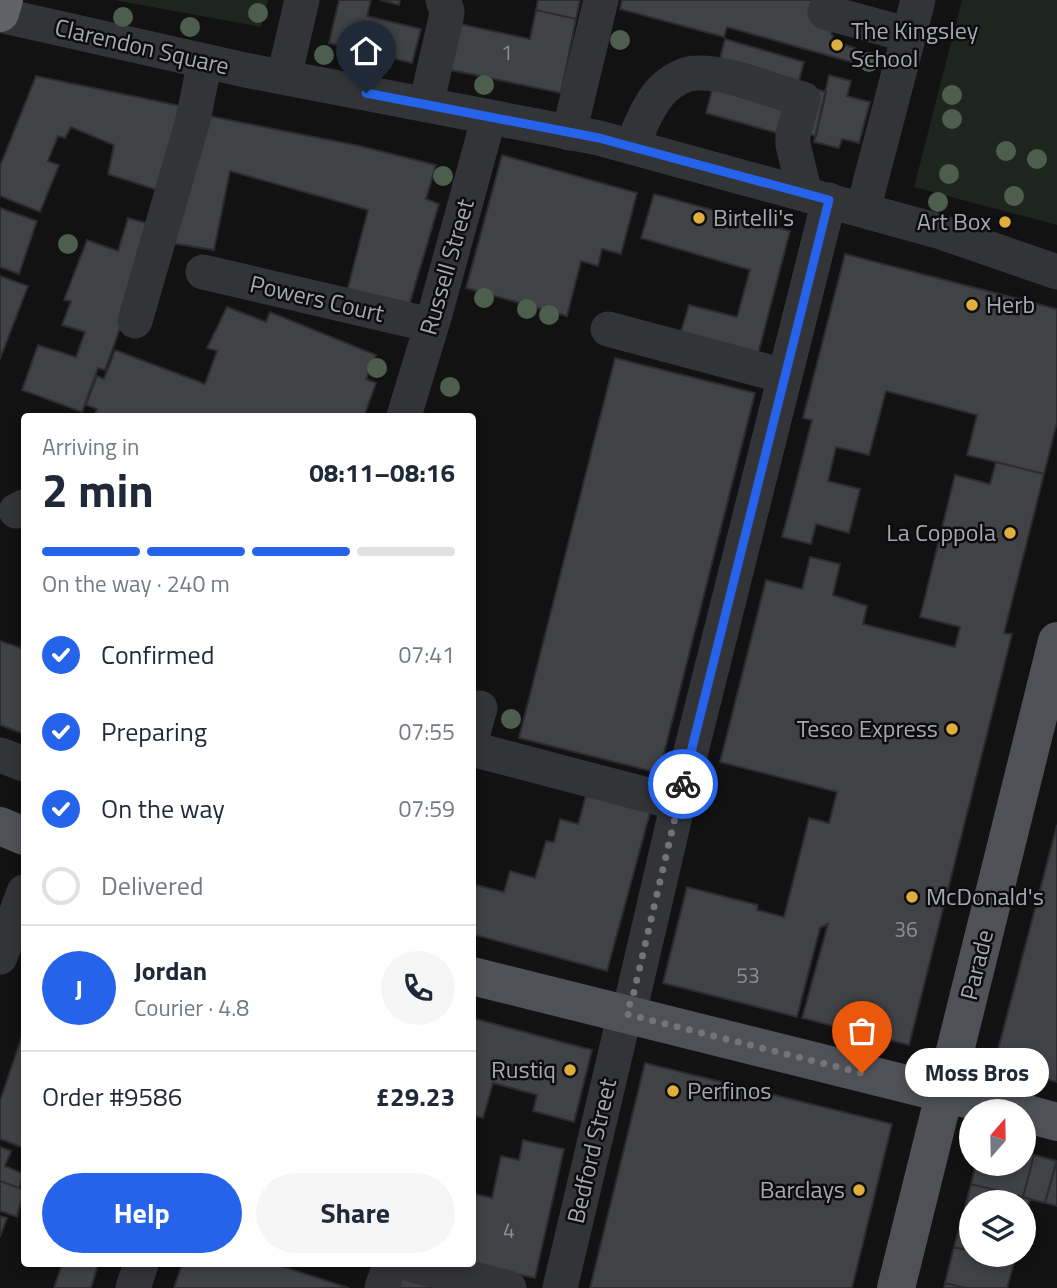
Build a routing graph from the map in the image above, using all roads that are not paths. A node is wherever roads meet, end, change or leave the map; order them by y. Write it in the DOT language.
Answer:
graph roads {
  1 [pos="4,0"];
  2 [pos="302,0"];
  3 [pos="443,0"];
  4 [pos="601,0"];
  5 [pos="918,0"];
  6 [pos="825,12"];
  7 [pos="0,14"];
  8 [pos="909,35"];
  9 [pos="205,61"];
  10 [pos="284,77"];
  11 [pos="426,105"];
  12 [pos="489,117"];
  13 [pos="569,133"];
  14 [pos="632,146"];
  15 [pos="817,197"];
  16 [pos="863,210"];
  17 [pos="203,272"];
  18 [pos="1057,272"];
  19 [pos="135,321"];
  20 [pos="431,325"];
  21 [pos="608,329"];
  22 [pos="785,376"];
  23 [pos="405,413"];
  24 [pos="1057,641"];
  25 [pos="476,750"];
  26 [pos="0,755"];
  27 [pos="21,763"];
  28 [pos="678,803"];
  29 [pos="0,826"];
  30 [pos="21,835"];
  31 [pos="21,900"];
  32 [pos="0,957"];
  33 [pos="476,977"];
  34 [pos="626,1014"];
  35 [pos="945,1094"];
  36 [pos="966,1099"];
  37 [pos="1036,1117"];
  38 [pos="1057,1122"];
  39 [pos="140,1267"];
  40 [pos="389,1267"];
  41 [pos="424,1267"];
  42 [pos="133,1288"];
  43 [pos="382,1288"];
  44 [pos="509,1288"];
  45 [pos="560,1288"];
  46 [pos="896,1288"];
  1 -- 7 [label="highway, Clarendon Square"];
  2 -- 10 [label="street"];
  3 -- 11 [label="street"];
  4 -- 13 [label="street"];
  5 -- 8 [label="street"];
  6 -- 8 [label="street"];
  7 -- 9 [label="street, Clarendon Square"];
  8 -- 16 [label="street"];
  9 -- 10 [label="street, Clarendon Square"];
  9 -- 19 [label="street"];
  10 -- 11 [label="street, Clarendon Square"];
  11 -- 12 [label="street, Clarendon Square"];
  12 -- 13 [label="street, Clarendon Square"];
  12 -- 20 [label="street, Russell Street"];
  13 -- 14 [label="street, Clarendon Square"];
  14 -- 15 [label="street, Clarendon Square"];
  14 -- 15 [label="street"];
  15 -- 16 [label="street, Clarendon Square"];
  15 -- 22 [label="street, Bedford Street"];
  16 -- 18 [label="street, Clarendon Square"];
  17 -- 20 [label="street, Powers Court"];
  20 -- 23 [label="street, Russell Street"];
  21 -- 22 [label="street"];
  22 -- 28 [label="street, Bedford Street"];
  24 -- 35 [label="main road, Parade"];
  25 -- 28 [label="street"];
  26 -- 27 [label="street"];
  28 -- 34 [label="street, Bedford Street"];
  29 -- 30 [label="main road"];
  31 -- 32 [label="street"];
  33 -- 34 [label="main road"];
  34 -- 35 [label="main road"];
  34 -- 45 [label="street, Bedford Street"];
  35 -- 36 [label="main road"];
  35 -- 46 [label="main road, Parade"];
  37 -- 38 [label="main road"];
  39 -- 42 [label="street"];
  40 -- 43 [label="street"];
  41 -- 44 [label="street"];
}
